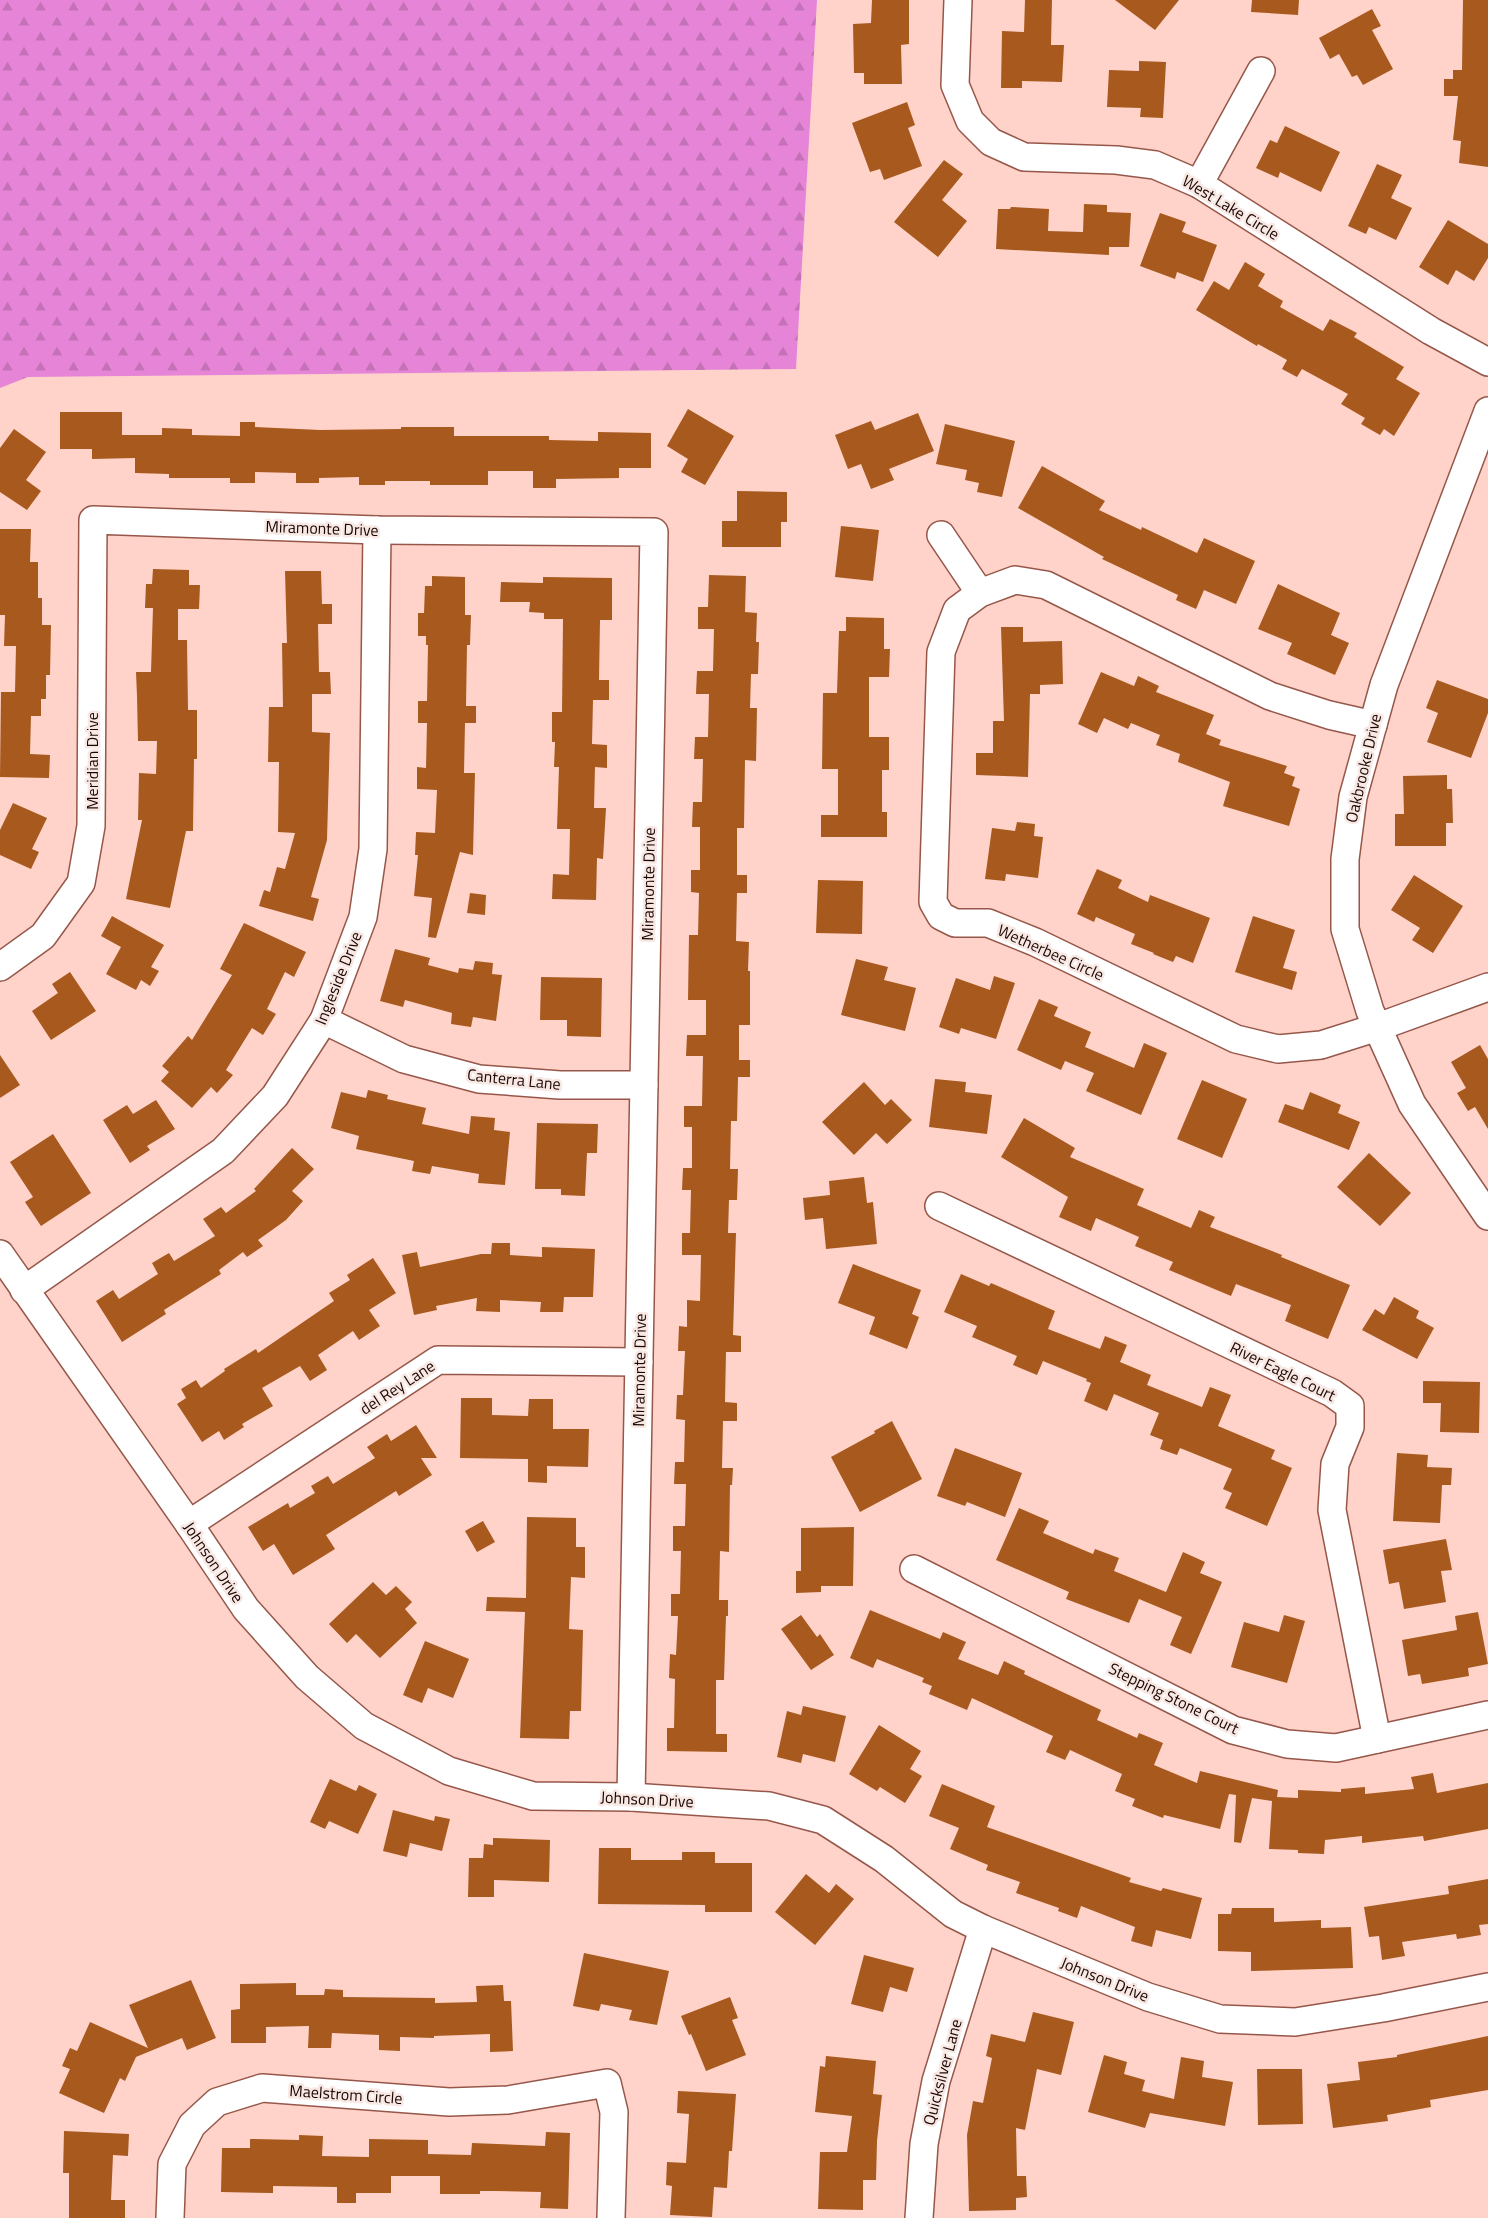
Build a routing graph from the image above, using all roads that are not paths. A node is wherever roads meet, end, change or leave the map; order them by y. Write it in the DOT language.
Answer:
graph roads {
  1 [pos="958,0"];
  2 [pos="1261,71"];
  3 [pos="1199,184"];
  4 [pos="1488,362"];
  5 [pos="1488,411"];
  6 [pos="93,520"];
  7 [pos="377,530"];
  8 [pos="940,535"];
  9 [pos="980,593"];
  10 [pos="1373,725"];
  11 [pos="0,967"];
  12 [pos="1488,987"];
  13 [pos="324,1020"];
  14 [pos="1378,1027"];
  15 [pos="644,1085"];
  16 [pos="939,1206"];
  17 [pos="1488,1216"];
  18 [pos="0,1254"];
  19 [pos="24,1290"];
  20 [pos="639,1362"];
  21 [pos="189,1524"];
  22 [pos="914,1569"];
  23 [pos="1488,1715"];
  24 [pos="1377,1739"];
  25 [pos="631,1797"];
  26 [pos="983,1929"];
  27 [pos="1488,1987"];
  28 [pos="171,2218"];
  29 [pos="611,2218"];
  30 [pos="919,2218"];
  1 -- 3 [label="street, West Lake Circle"];
  2 -- 3 [label="street"];
  3 -- 4 [label="street, West Lake Circle"];
  5 -- 10 [label="street, Oakbrooke Drive"];
  6 -- 7 [label="street, Miramonte Drive"];
  6 -- 11 [label="street, Meridian Drive"];
  7 -- 13 [label="street, Ingleside Drive"];
  7 -- 15 [label="street, Miramonte Drive"];
  8 -- 9 [label="street"];
  9 -- 10 [label="street, Wetherbee Circle"];
  9 -- 14 [label="street, Wetherbee Circle"];
  10 -- 14 [label="street, Oakbrooke Drive"];
  12 -- 14 [label="street, Wetherbee Circle"];
  13 -- 15 [label="street, Canterra Lane"];
  13 -- 19 [label="street, Ingleside Drive"];
  14 -- 17 [label="street, Oakbrooke Drive"];
  15 -- 20 [label="street, Miramonte Drive"];
  16 -- 24 [label="street, River Eagle Court"];
  18 -- 19 [label="street, Johnson Drive"];
  19 -- 21 [label="street, Johnson Drive"];
  20 -- 21 [label="street, del Rey Lane"];
  20 -- 25 [label="street, Miramonte Drive"];
  21 -- 25 [label="street, Johnson Drive"];
  22 -- 24 [label="street, Stepping Stone Court"];
  23 -- 24 [label="street, Stepping Stone Court"];
  25 -- 26 [label="street, Johnson Drive"];
  26 -- 27 [label="street, Johnson Drive"];
  26 -- 30 [label="street, Quicksilver Lane"];
  28 -- 29 [label="street, Maelstrom Circle"];
}
